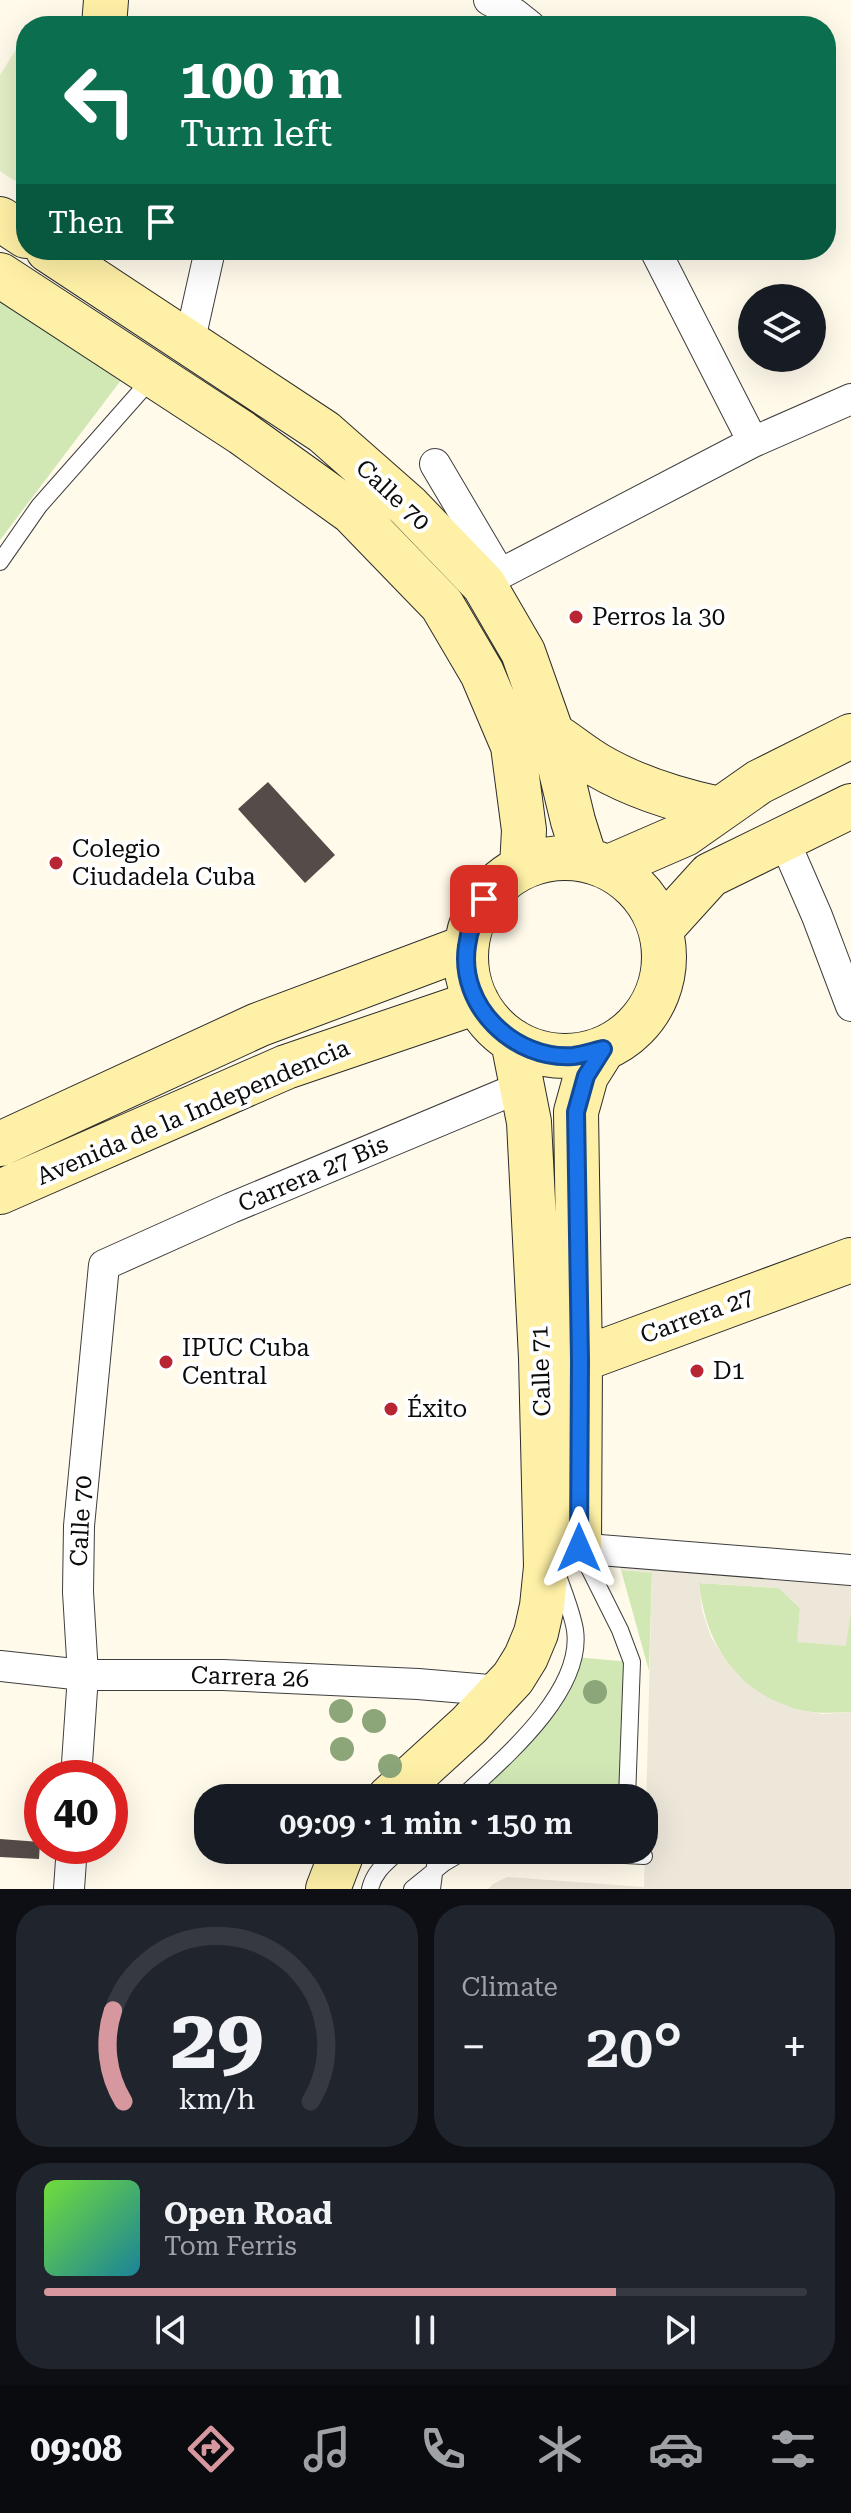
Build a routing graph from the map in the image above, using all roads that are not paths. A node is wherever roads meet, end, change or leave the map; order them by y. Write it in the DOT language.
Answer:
graph roads {
  1 [pos="489,0"];
  2 [pos="518,16"];
  3 [pos="209,260"];
  4 [pos="660,260"];
  5 [pos="85,262"];
  6 [pos="0,275"];
  7 [pos="80,327"];
  8 [pos="202,353"];
  9 [pos="154,376"];
  10 [pos="191,399"];
  11 [pos="851,399"];
  12 [pos="753,442"];
  13 [pos="435,464"];
  14 [pos="0,562"];
  15 [pos="492,580"];
  16 [pos="552,734"];
  17 [pos="851,736"];
  18 [pos="851,806"];
  19 [pos="719,809"];
  20 [pos="783,838"];
  21 [pos="597,863"];
  22 [pos="522,867"];
  23 [pos="661,929"];
  24 [pos="466,947"];
  25 [pos="477,1002"];
  26 [pos="851,1006"];
  27 [pos="513,1041"];
  28 [pos="603,1049"];
  29 [pos="523,1086"];
  30 [pos="0,1144"];
  31 [pos="0,1192"];
  32 [pos="851,1260"];
  33 [pos="104,1265"];
  34 [pos="561,1359"];
  35 [pos="562,1548"];
  36 [pos="851,1570"];
  37 [pos="0,1666"];
  38 [pos="83,1675"];
  39 [pos="501,1691"];
  40 [pos="77,1760"];
  41 [pos="405,1784"];
  42 [pos="476,1784"];
  43 [pos="628,1784"];
  44 [pos="71,1864"];
  45 [pos="338,1864"];
  46 [pos="384,1864"];
  47 [pos="435,1864"];
  48 [pos="442,1864"];
  49 [pos="434,1870"];
  50 [pos="69,1889"];
  51 [pos="328,1889"];
  52 [pos="370,1889"];
  53 [pos="412,1889"];
  54 [pos="432,1889"];
  1 -- 2 [label="street"];
  3 -- 8 [label="street"];
  4 -- 12 [label="street"];
  5 -- 7 [label="main road"];
  5 -- 8 [label="main road, Calle 70"];
  6 -- 7 [label="main road, Calle 70"];
  7 -- 9 [label="main road, Calle 70"];
  8 -- 10 [label="main road"];
  8 -- 15 [label="main road, Calle 70"];
  9 -- 10 [label="main road, Calle 70"];
  9 -- 14 [label="lane"];
  10 -- 22 [label="main road, Calle 70"];
  11 -- 12 [label="street"];
  12 -- 15 [label="street"];
  13 -- 15 [label="street"];
  15 -- 16 [label="main road, Calle 70"];
  16 -- 19 [label="main road"];
  16 -- 21 [label="main road, Calle 70"];
  17 -- 19 [label="main road"];
  18 -- 20 [label="main road"];
  19 -- 21 [label="main road"];
  20 -- 23 [label="main road"];
  20 -- 26 [label="street"];
  21 -- 22 [label="main road"];
  21 -- 23 [label="main road"];
  22 -- 24 [label="main road"];
  23 -- 28 [label="main road"];
  24 -- 25 [label="main road"];
  24 -- 30 [label="main road, Avenida de la Independencia"];
  25 -- 27 [label="main road"];
  25 -- 31 [label="main road, Avenida de la Independencia"];
  27 -- 28 [label="main road"];
  27 -- 29 [label="main road, Calle 71"];
  28 -- 34 [label="main road, Calle 71"];
  29 -- 33 [label="street, Carrera 27 Bis"];
  29 -- 34 [label="main road, Calle 71"];
  32 -- 34 [label="main road, Carrera 27"];
  33 -- 38 [label="street, Calle 70"];
  34 -- 35 [label="main road, Calle 71"];
  35 -- 36 [label="street"];
  35 -- 39 [label="main road, Calle 71"];
  35 -- 42 [label="lane"];
  35 -- 43 [label="lane"];
  37 -- 38 [label="street, Carrera 26"];
  38 -- 39 [label="street, Carrera 26"];
  38 -- 40 [label="street, Calle 70"];
  39 -- 41 [label="main road, Calle 71"];
  44 -- 50 [label="street"];
  45 -- 51 [label="main road"];
  46 -- 52 [label="lane"];
  47 -- 49 [label="lane"];
  48 -- 49 [label="lane"];
  49 -- 53 [label="lane"];
  49 -- 54 [label="lane"];
}
